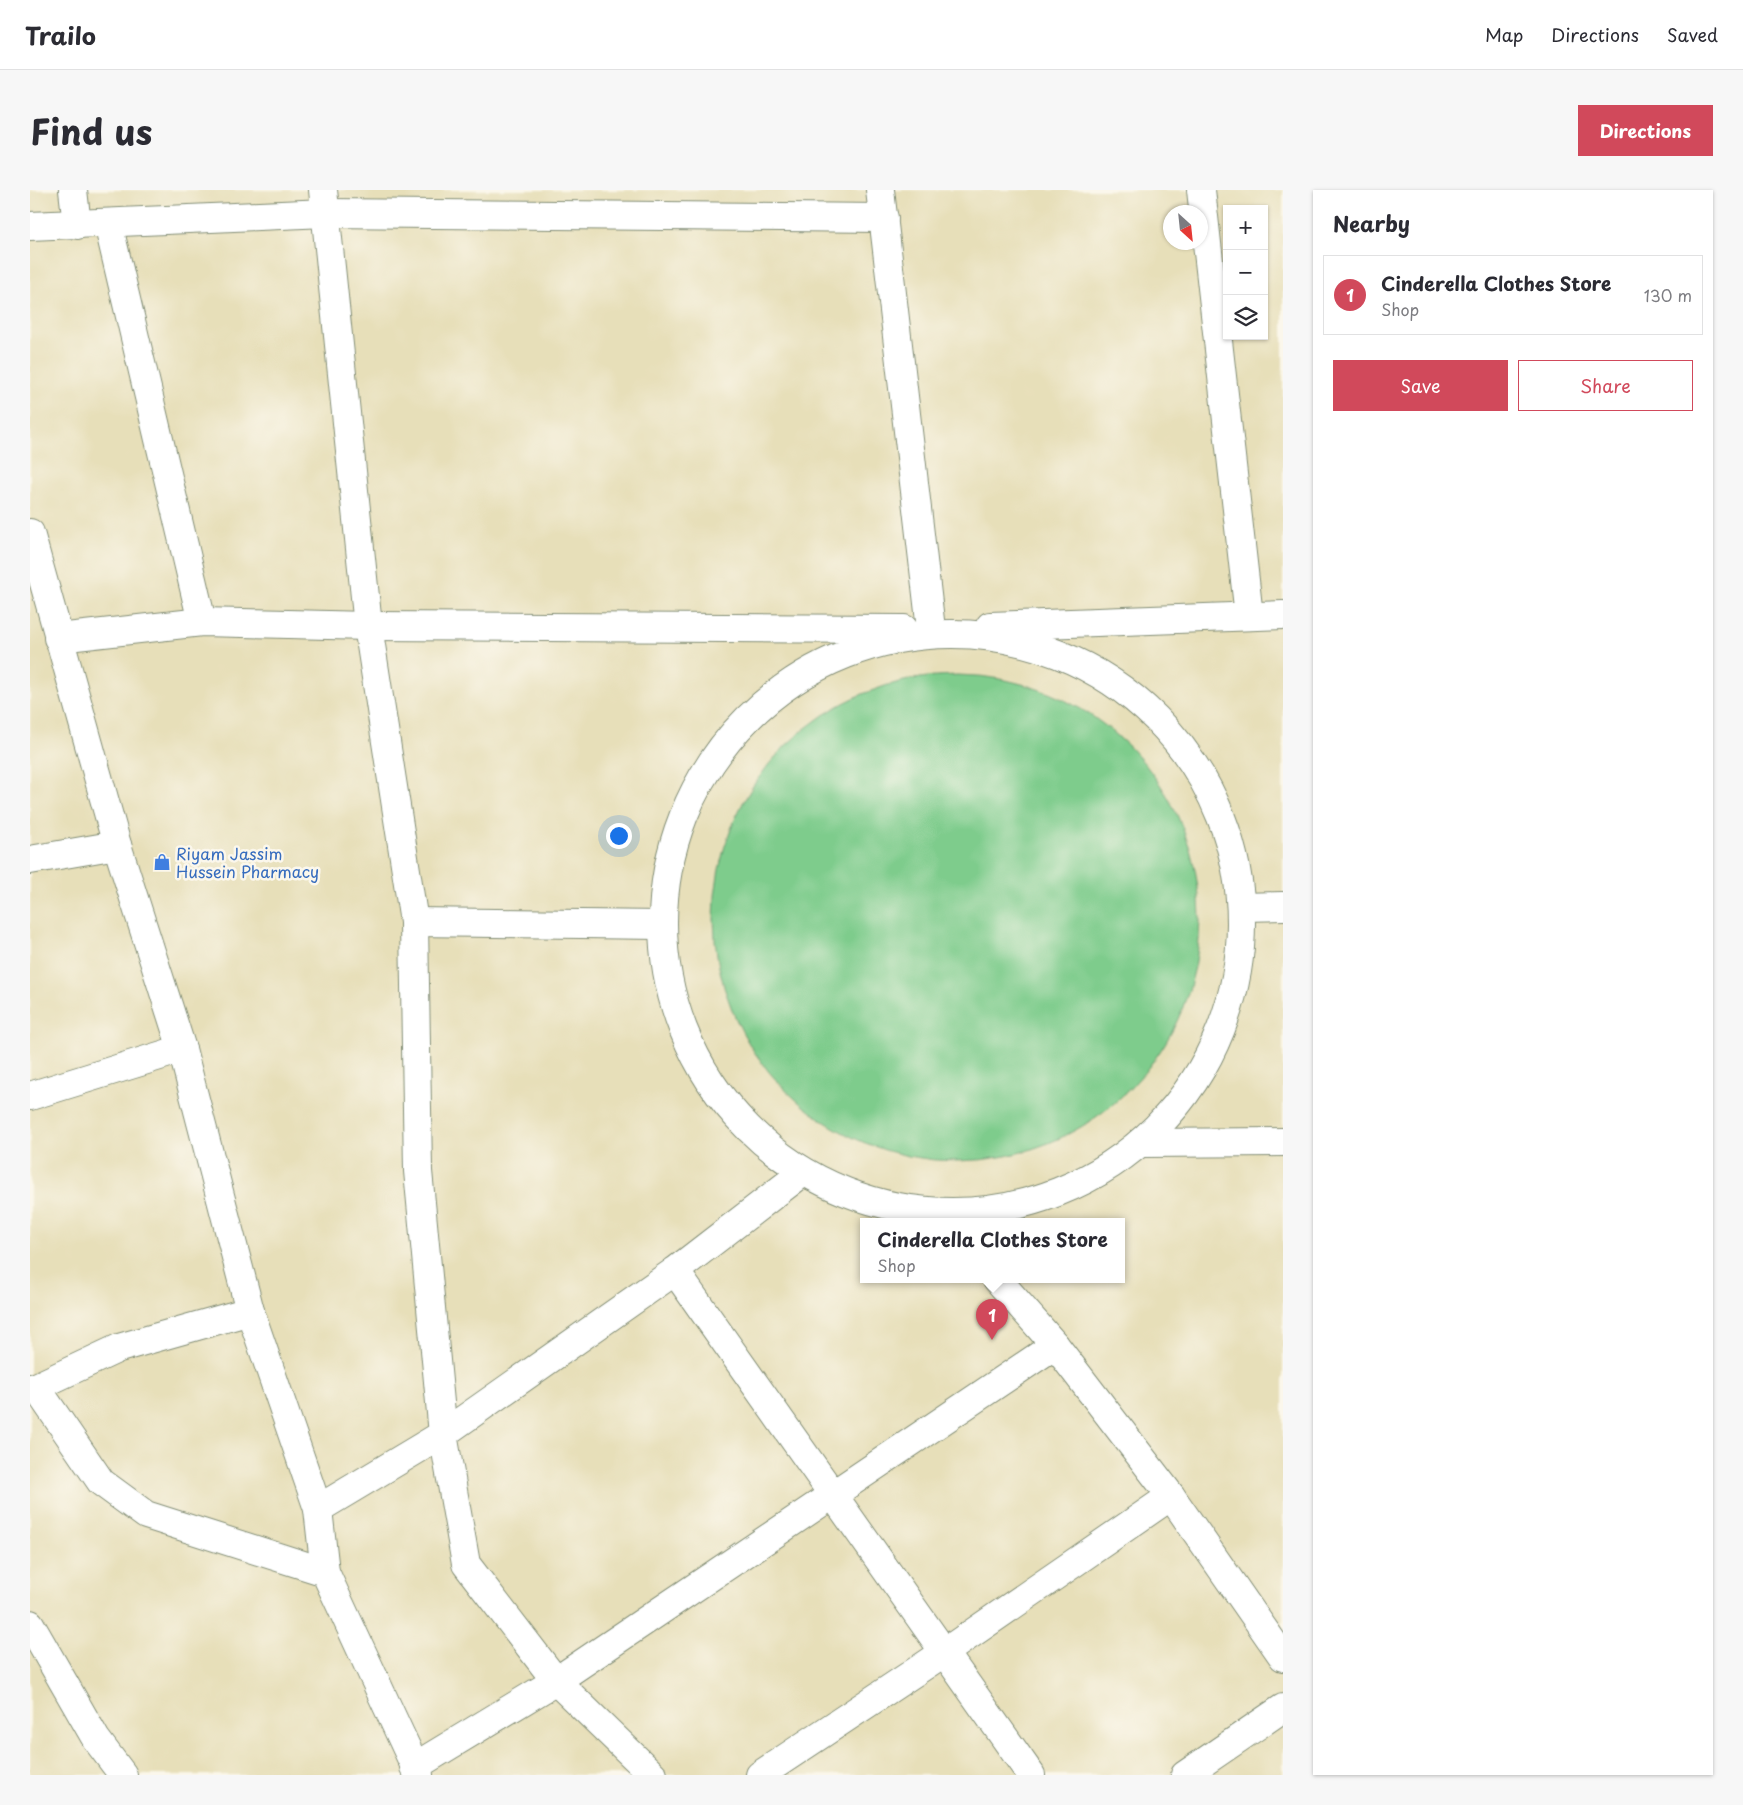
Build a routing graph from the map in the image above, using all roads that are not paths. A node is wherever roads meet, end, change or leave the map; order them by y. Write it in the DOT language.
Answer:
graph roads {
  1 [pos="73,190"];
  2 [pos="880,190"];
  3 [pos="1201,190"];
  4 [pos="324,201"];
  5 [pos="884,218"];
  6 [pos="108,224"];
  7 [pos="77,225"];
  8 [pos="30,226"];
  9 [pos="32,548"];
  10 [pos="1283,615"];
  11 [pos="1249,616"];
  12 [pos="202,622"];
  13 [pos="368,626"];
  14 [pos="931,629"];
  15 [pos="58,638"];
  16 [pos="116,845"];
  17 [pos="30,860"];
  18 [pos="1283,906"];
  19 [pos="1242,908"];
  20 [pos="414,922"];
  21 [pos="660,925"];
  22 [pos="182,1049"];
  23 [pos="30,1096"];
  24 [pos="1283,1142"];
  25 [pos="1141,1143"];
  26 [pos="802,1173"];
  27 [pos="943,1217"];
  28 [pos="675,1272"];
  29 [pos="1000,1283"];
  30 [pos="250,1310"];
  31 [pos="1055,1345"];
  32 [pos="33,1387"];
  33 [pos="443,1434"];
  34 [pos="834,1495"];
  35 [pos="1171,1496"];
  36 [pos="318,1509"];
  37 [pos="325,1572"];
  38 [pos="30,1624"];
  39 [pos="944,1652"];
  40 [pos="1283,1657"];
  41 [pos="556,1681"];
  42 [pos="1283,1708"];
  43 [pos="417,1771"];
  44 [pos="123,1775"];
  45 [pos="653,1775"];
  46 [pos="760,1775"];
  47 [pos="1031,1775"];
  48 [pos="1185,1775"];
  1 -- 7 [label="street"];
  2 -- 5 [label="street"];
  3 -- 11 [label="street"];
  4 -- 5 [label="street"];
  4 -- 6 [label="street"];
  4 -- 13 [label="street"];
  5 -- 14 [label="street"];
  6 -- 7 [label="street"];
  6 -- 12 [label="street"];
  7 -- 8 [label="street"];
  9 -- 15 [label="street"];
  10 -- 11 [label="street"];
  11 -- 14 [label="street"];
  12 -- 13 [label="street"];
  12 -- 15 [label="street"];
  13 -- 14 [label="street"];
  13 -- 20 [label="street"];
  14 -- 19 [label="street"];
  14 -- 21 [label="street"];
  15 -- 16 [label="street"];
  16 -- 17 [label="street"];
  16 -- 22 [label="street"];
  18 -- 19 [label="street"];
  19 -- 25 [label="street"];
  20 -- 21 [label="street"];
  20 -- 33 [label="street"];
  21 -- 26 [label="street"];
  22 -- 23 [label="street"];
  22 -- 30 [label="street"];
  24 -- 25 [label="street"];
  25 -- 27 [label="street"];
  26 -- 27 [label="street"];
  26 -- 28 [label="street"];
  28 -- 33 [label="street"];
  28 -- 34 [label="street"];
  29 -- 31 [label="street"];
  30 -- 32 [label="street"];
  30 -- 36 [label="street"];
  31 -- 34 [label="street"];
  31 -- 35 [label="street"];
  32 -- 37 [label="street"];
  33 -- 36 [label="street"];
  33 -- 41 [label="street"];
  34 -- 39 [label="street"];
  34 -- 41 [label="street"];
  35 -- 39 [label="street"];
  35 -- 40 [label="street"];
  36 -- 37 [label="street"];
  37 -- 43 [label="street"];
  38 -- 44 [label="street"];
  39 -- 46 [label="street"];
  39 -- 47 [label="street"];
  41 -- 43 [label="street"];
  41 -- 45 [label="street"];
  42 -- 48 [label="street"];
}
